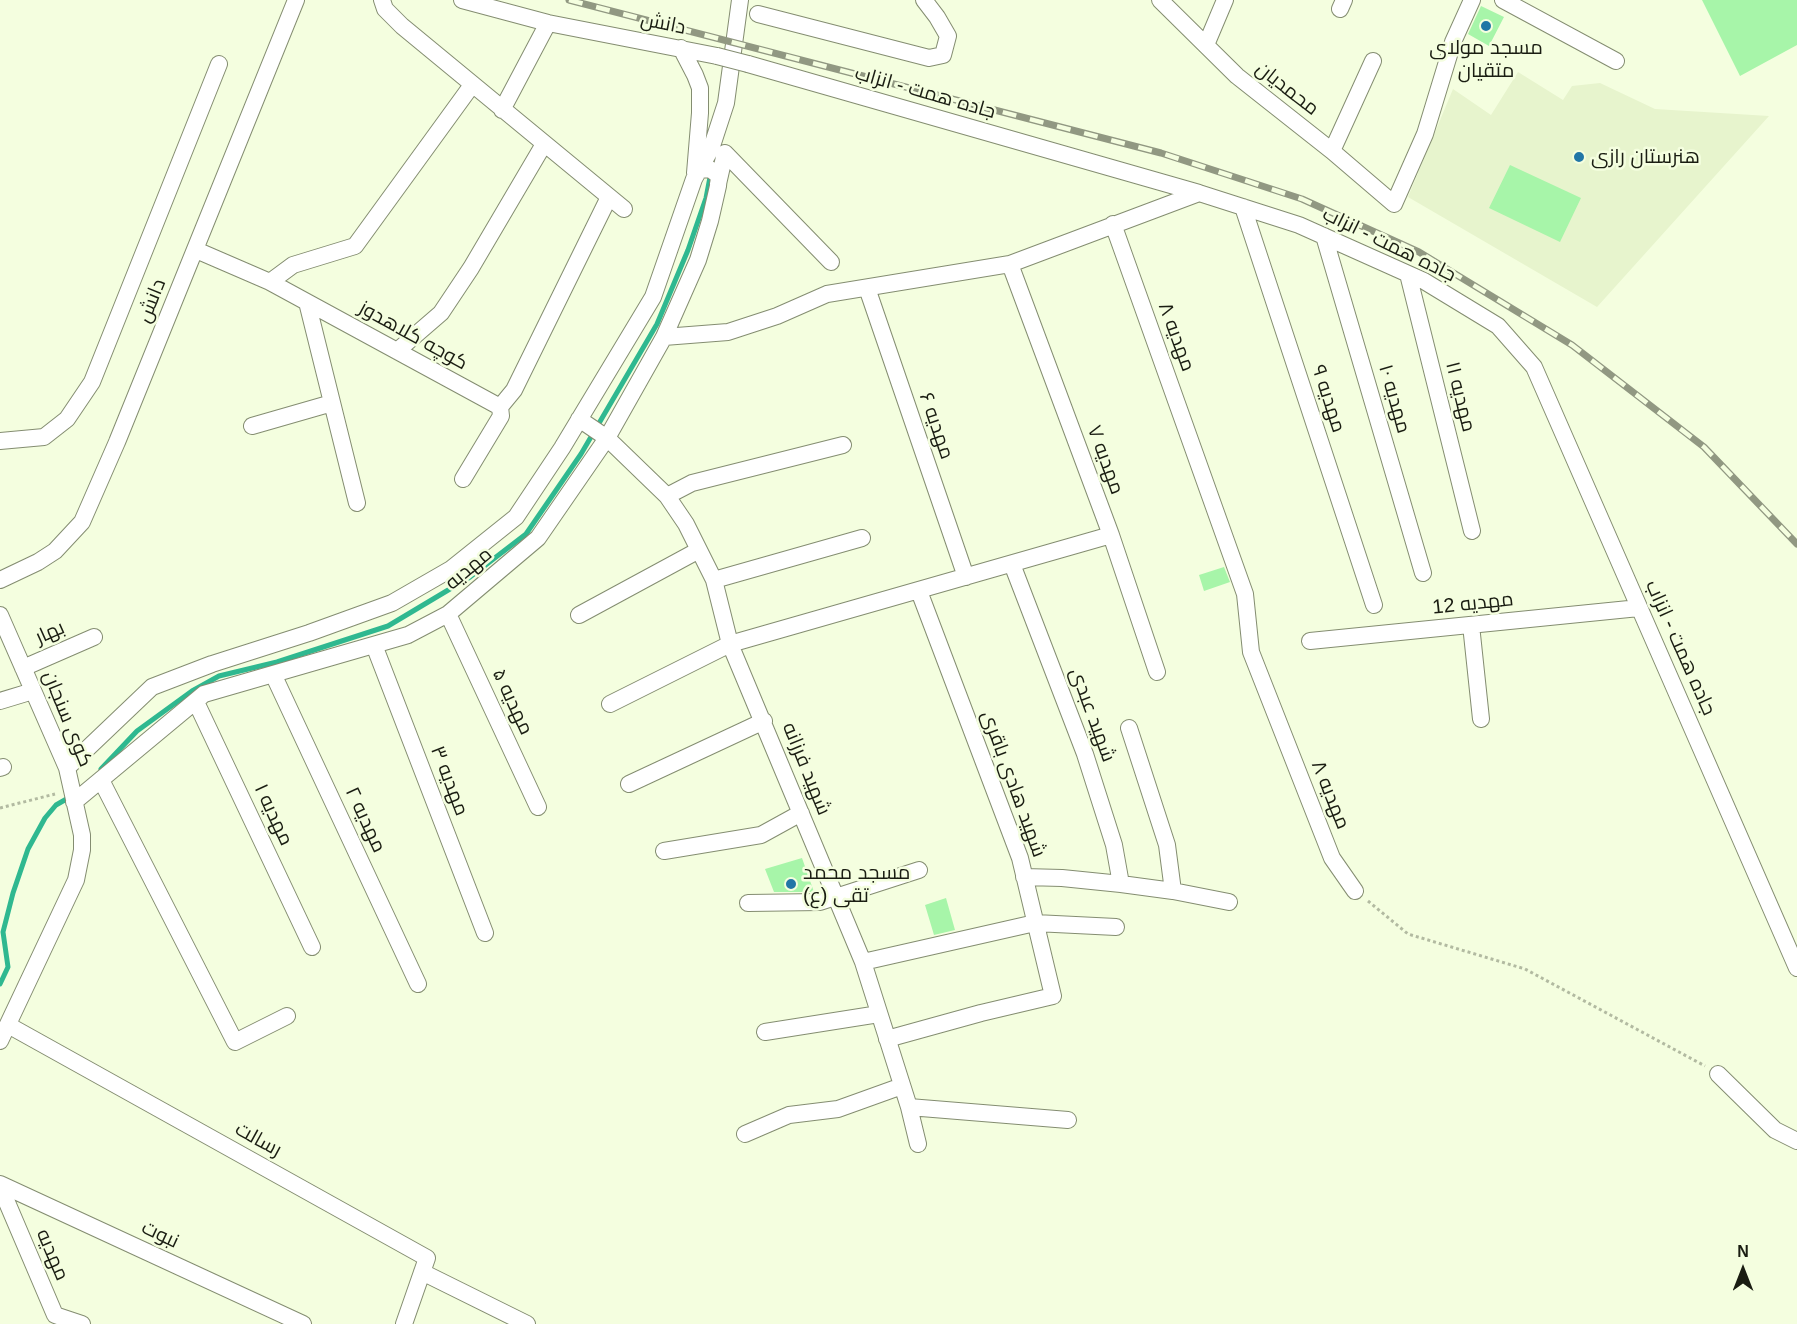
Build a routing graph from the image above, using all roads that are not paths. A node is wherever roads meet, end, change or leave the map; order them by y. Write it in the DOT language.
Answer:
graph roads {
  1 [pos="296,0"];
  2 [pos="382,0"];
  3 [pos="462,0"];
  4 [pos="740,0"];
  5 [pos="924,0"];
  6 [pos="1160,0"];
  7 [pos="1225,0"];
  8 [pos="1472,0"];
  9 [pos="1503,0"];
  10 [pos="758,14"];
  11 [pos="548,23"];
  12 [pos="1206,45"];
  13 [pos="681,48"];
  14 [pos="1373,61"];
  15 [pos="1616,61"];
  16 [pos="219,64"];
  17 [pos="748,64"];
  18 [pos="472,85"];
  19 [pos="502,110"];
  20 [pos="544,144"];
  21 [pos="1332,151"];
  22 [pos="697,175"];
  23 [pos="718,185"];
  24 [pos="1199,193"];
  25 [pos="609,197"];
  26 [pos="1243,207"];
  27 [pos="624,209"];
  28 [pos="1113,224"];
  29 [pos="1324,236"];
  30 [pos="196,250"];
  31 [pos="831,262"];
  32 [pos="1010,264"];
  33 [pos="1408,274"];
  34 [pos="270,282"];
  35 [pos="867,288"];
  36 [pos="307,302"];
  37 [pos="664,337"];
  38 [pos="398,351"];
  39 [pos="332,403"];
  40 [pos="500,407"];
  41 [pos="579,419"];
  42 [pos="252,426"];
  43 [pos="607,438"];
  44 [pos="0,441"];
  45 [pos="843,445"];
  46 [pos="463,479"];
  47 [pos="667,496"];
  48 [pos="357,503"];
  49 [pos="1472,531"];
  50 [pos="1111,535"];
  51 [pos="862,538"];
  52 [pos="699,550"];
  53 [pos="1012,564"];
  54 [pos="1423,573"];
  55 [pos="966,577"];
  56 [pos="0,580"];
  57 [pos="714,580"];
  58 [pos="920,591"];
  59 [pos="1374,605"];
  60 [pos="1639,608"];
  61 [pos="448,614"];
  62 [pos="0,615"];
  63 [pos="579,615"];
  64 [pos="1471,625"];
  65 [pos="94,637"];
  66 [pos="1310,641"];
  67 [pos="730,644"];
  68 [pos="374,645"];
  69 [pos="23,668"];
  70 [pos="1157,672"];
  71 [pos="273,674"];
  72 [pos="33,691"];
  73 [pos="0,701"];
  74 [pos="196,702"];
  75 [pos="610,704"];
  76 [pos="1481,719"];
  77 [pos="764,721"];
  78 [pos="1129,728"];
  79 [pos="67,768"];
  80 [pos="100,780"];
  81 [pos="629,784"];
  82 [pos="73,796"];
  83 [pos="538,807"];
  84 [pos="801,813"];
  85 [pos="664,851"];
  86 [pos="920,870"];
  87 [pos="1024,877"];
  88 [pos="1121,884"];
  89 [pos="1173,891"];
  90 [pos="1355,891"];
  91 [pos="836,896"];
  92 [pos="1229,902"];
  93 [pos="748,903"];
  94 [pos="1035,923"];
  95 [pos="1116,927"];
  96 [pos="485,933"];
  97 [pos="312,947"];
  98 [pos="863,962"];
  99 [pos="1797,968"];
  100 [pos="418,984"];
  101 [pos="879,1014"];
  102 [pos="287,1016"];
  103 [pos="8,1025"];
  104 [pos="765,1032"];
  105 [pos="887,1039"];
  106 [pos="0,1041"];
  107 [pos="1718,1074"];
  108 [pos="902,1086"];
  109 [pos="909,1107"];
  110 [pos="1068,1120"];
  111 [pos="745,1134"];
  112 [pos="1797,1141"];
  113 [pos="918,1144"];
  114 [pos="0,1185"];
  115 [pos="422,1272"];
  116 [pos="82,1324"];
  117 [pos="303,1324"];
  118 [pos="404,1324"];
  119 [pos="526,1324"];
  1 -- 30 [label="street, دانش"];
  2 -- 18 [label="street"];
  3 -- 11 [label="street, دانش"];
  4 -- 22 [label="street"];
  5 -- 10 [label="street"];
  6 -- 12 [label="street, محمدیان"];
  7 -- 12 [label="street"];
  8 -- 21 [label="street, محمدیان"];
  9 -- 15 [label="street"];
  11 -- 13 [label="street, دانش"];
  11 -- 19 [label="street"];
  12 -- 21 [label="street, محمدیان"];
  13 -- 17 [label="street, دانش, bridge"];
  13 -- 22 [label="street"];
  14 -- 21 [label="street"];
  16 -- 44 [label="street"];
  17 -- 24 [label="street, جاده همت - انزاب"];
  18 -- 19 [label="street"];
  18 -- 34 [label="street"];
  19 -- 20 [label="street"];
  20 -- 25 [label="street"];
  20 -- 38 [label="street"];
  22 -- 23 [label="street"];
  22 -- 41 [label="street"];
  23 -- 31 [label="street, مهدیه"];
  23 -- 37 [label="street, مهدیه"];
  24 -- 26 [label="street, جاده همت - انزاب"];
  24 -- 28 [label="street"];
  25 -- 27 [label="street"];
  25 -- 40 [label="street"];
  26 -- 29 [label="street, جاده همت - انزاب"];
  26 -- 59 [label="street, مهدیه ۹"];
  28 -- 32 [label="street"];
  28 -- 90 [label="street, مهدیه ۸"];
  29 -- 33 [label="street, جاده همت - انزاب"];
  29 -- 54 [label="street, مهدیه ۱۰"];
  30 -- 34 [label="street, کوچه کلاهدوز"];
  30 -- 56 [label="street, دانش"];
  32 -- 35 [label="street"];
  32 -- 50 [label="street, مهدیه ۷"];
  33 -- 49 [label="street, مهدیه ۱۱"];
  33 -- 60 [label="street, جاده همت - انزاب"];
  34 -- 36 [label="street, کوچه کلاهدوز"];
  35 -- 37 [label="street"];
  35 -- 55 [label="street, مهدیه ۶"];
  36 -- 38 [label="street, کوچه کلاهدوز"];
  36 -- 39 [label="street"];
  37 -- 43 [label="street, مهدیه"];
  38 -- 40 [label="street, کوچه کلاهدوز"];
  39 -- 42 [label="street"];
  39 -- 48 [label="street"];
  40 -- 46 [label="street"];
  41 -- 43 [label="street, شهید فرزانه"];
  41 -- 79 [label="street"];
  43 -- 47 [label="street, شهید فرزانه"];
  43 -- 61 [label="street, مهدیه"];
  45 -- 47 [label="street"];
  47 -- 52 [label="street, شهید فرزانه"];
  50 -- 53 [label="street"];
  50 -- 70 [label="street, مهدیه ۷"];
  51 -- 57 [label="street"];
  52 -- 57 [label="street, شهید فرزانه"];
  52 -- 63 [label="street"];
  53 -- 55 [label="street"];
  53 -- 88 [label="street, شهید عبدی"];
  55 -- 58 [label="street"];
  57 -- 67 [label="street, شهید فرزانه"];
  58 -- 67 [label="street"];
  58 -- 87 [label="street, شهید هادی باقری"];
  60 -- 64 [label="street, مهدیه 12"];
  60 -- 99 [label="street, جاده همت - انزاب"];
  61 -- 68 [label="street, مهدیه"];
  61 -- 83 [label="street, مهدیه ۵"];
  62 -- 69 [label="street, کوی سنجان"];
  64 -- 66 [label="street, مهدیه 12"];
  64 -- 76 [label="street"];
  65 -- 69 [label="street, بهار"];
  67 -- 75 [label="street"];
  67 -- 77 [label="street, شهید فرزانه"];
  68 -- 71 [label="street, مهدیه"];
  68 -- 96 [label="street, مهدیه ۳"];
  69 -- 72 [label="street, کوی سنجان"];
  71 -- 74 [label="street, مهدیه"];
  71 -- 100 [label="street, مهدیه ۲"];
  72 -- 73 [label="street"];
  72 -- 79 [label="street, کوی سنجان"];
  74 -- 80 [label="street, مهدیه"];
  74 -- 97 [label="street, مهدیه ۱"];
  77 -- 81 [label="street"];
  77 -- 84 [label="street, شهید فرزانه"];
  78 -- 89 [label="street"];
  79 -- 82 [label="street, کوی سنجان"];
  80 -- 82 [label="street, مهدیه"];
  80 -- 102 [label="street"];
  82 -- 103 [label="street, کوی سنجان"];
  84 -- 85 [label="street"];
  84 -- 91 [label="street, شهید فرزانه"];
  86 -- 91 [label="street"];
  87 -- 88 [label="street"];
  87 -- 94 [label="street, شهید هادی باقری"];
  88 -- 89 [label="street"];
  89 -- 92 [label="street"];
  91 -- 93 [label="street"];
  91 -- 98 [label="street, شهید فرزانه"];
  94 -- 95 [label="street"];
  94 -- 98 [label="street"];
  94 -- 105 [label="street, شهید هادی باقری"];
  98 -- 101 [label="street, شهید فرزانه"];
  101 -- 104 [label="street"];
  101 -- 105 [label="street, شهید فرزانه"];
  103 -- 106 [label="street, کوی سنجان"];
  103 -- 115 [label="street, رسالت"];
  105 -- 108 [label="street, شهید فرزانه"];
  107 -- 112 [label="street"];
  108 -- 109 [label="street, شهید فرزانه"];
  108 -- 111 [label="street"];
  109 -- 110 [label="street"];
  109 -- 113 [label="street, شهید فرزانه"];
  114 -- 116 [label="street, مهدیه"];
  114 -- 117 [label="street, نبوت"];
  115 -- 118 [label="street"];
  115 -- 119 [label="street"];
}
